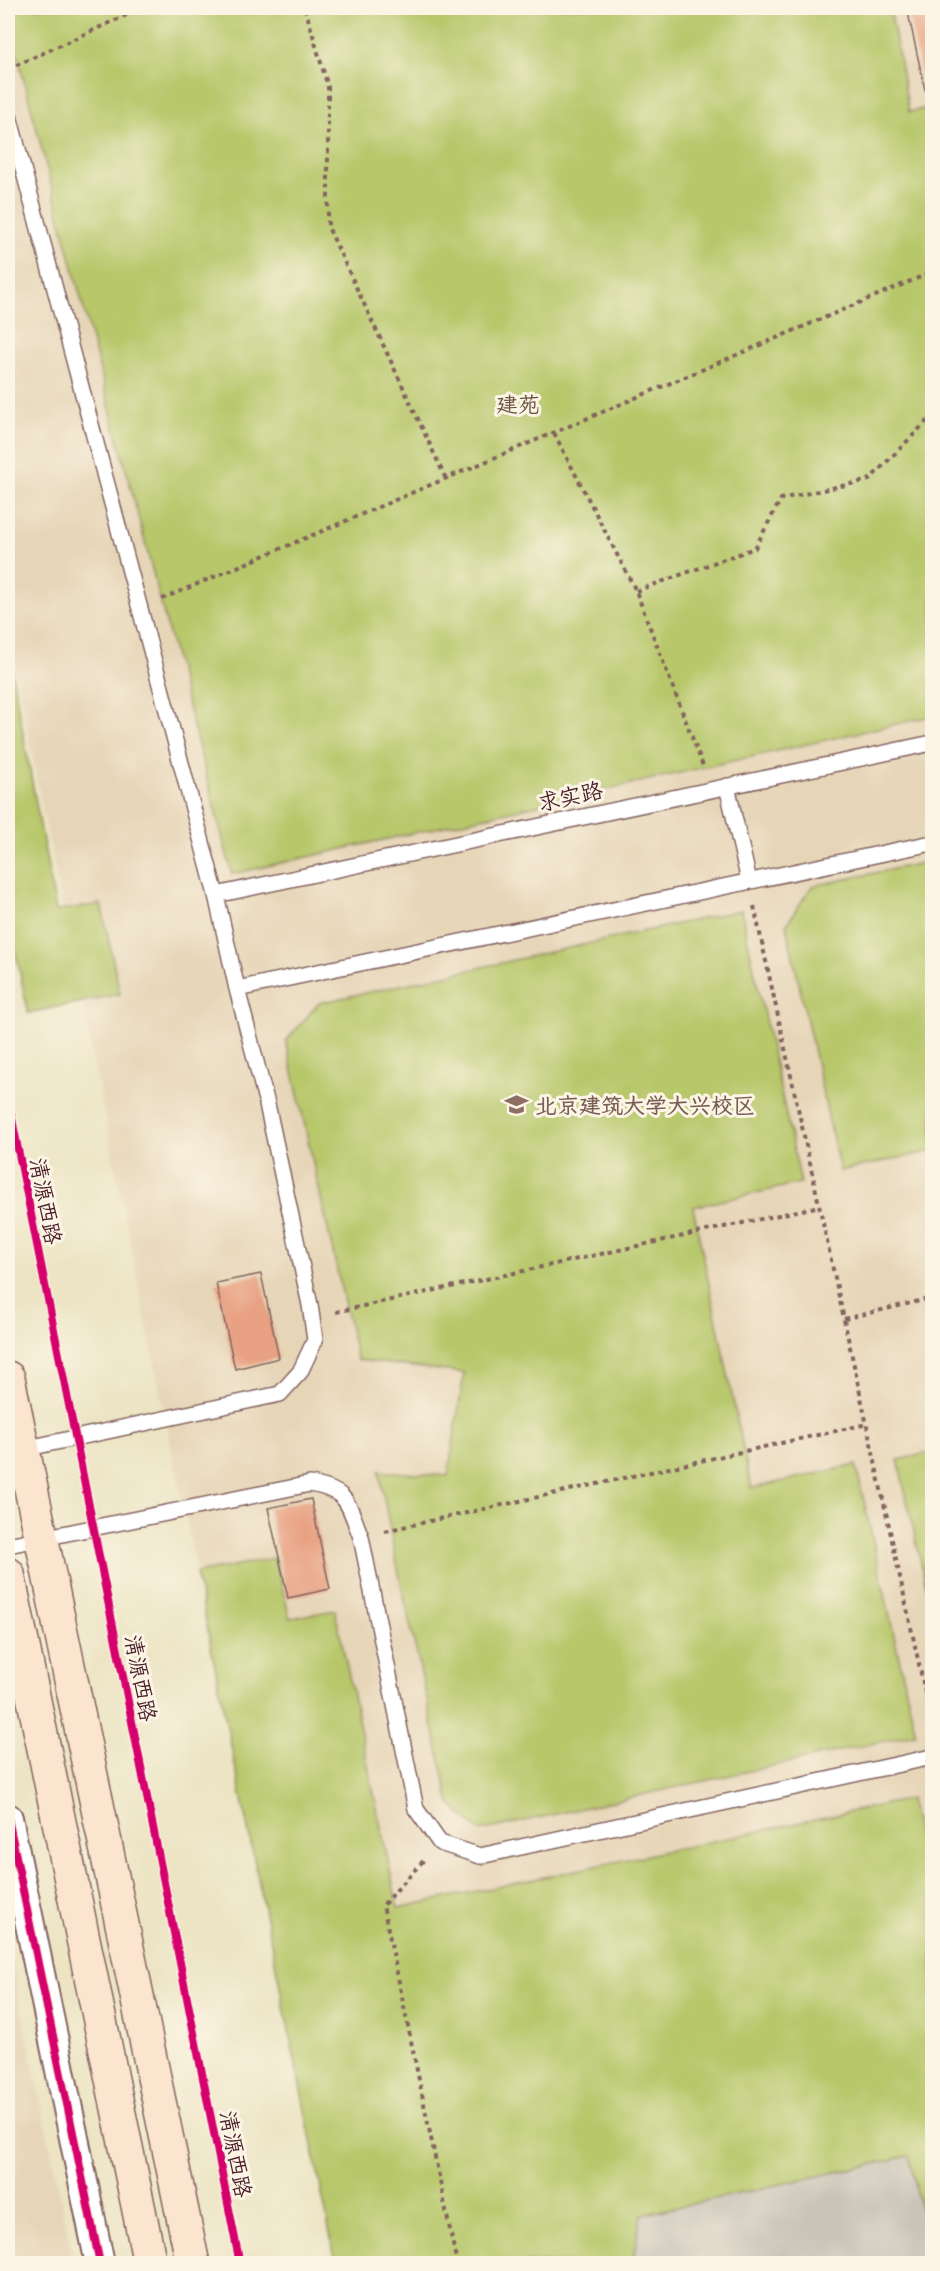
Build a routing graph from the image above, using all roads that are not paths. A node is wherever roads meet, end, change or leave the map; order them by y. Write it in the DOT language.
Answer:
graph roads {
  1 [pos="8,112"];
  2 [pos="933,743"];
  3 [pos="720,788"];
  4 [pos="933,843"];
  5 [pos="749,881"];
  6 [pos="216,895"];
  7 [pos="237,989"];
  8 [pos="8,1378"];
  9 [pos="15,1451"];
  10 [pos="42,1538"];
  11 [pos="8,1545"];
  12 [pos="8,1574"];
  13 [pos="933,1757"];
  14 [pos="8,1818"];
  15 [pos="100,2264"];
  16 [pos="150,2264"];
  17 [pos="193,2264"];
  1 -- 6 [label="lane"];
  2 -- 3 [label="lane, 求实路"];
  3 -- 5 [label="lane"];
  3 -- 6 [label="lane, 求实路"];
  4 -- 5 [label="lane"];
  5 -- 7 [label="lane"];
  6 -- 7 [label="lane"];
  7 -- 9 [label="lane"];
  8 -- 9 [label="main road"];
  9 -- 10 [label="main road"];
  10 -- 11 [label="lane"];
  10 -- 13 [label="lane"];
  10 -- 17 [label="main road"];
  12 -- 16 [label="main road"];
  14 -- 15 [label="street"];
}
